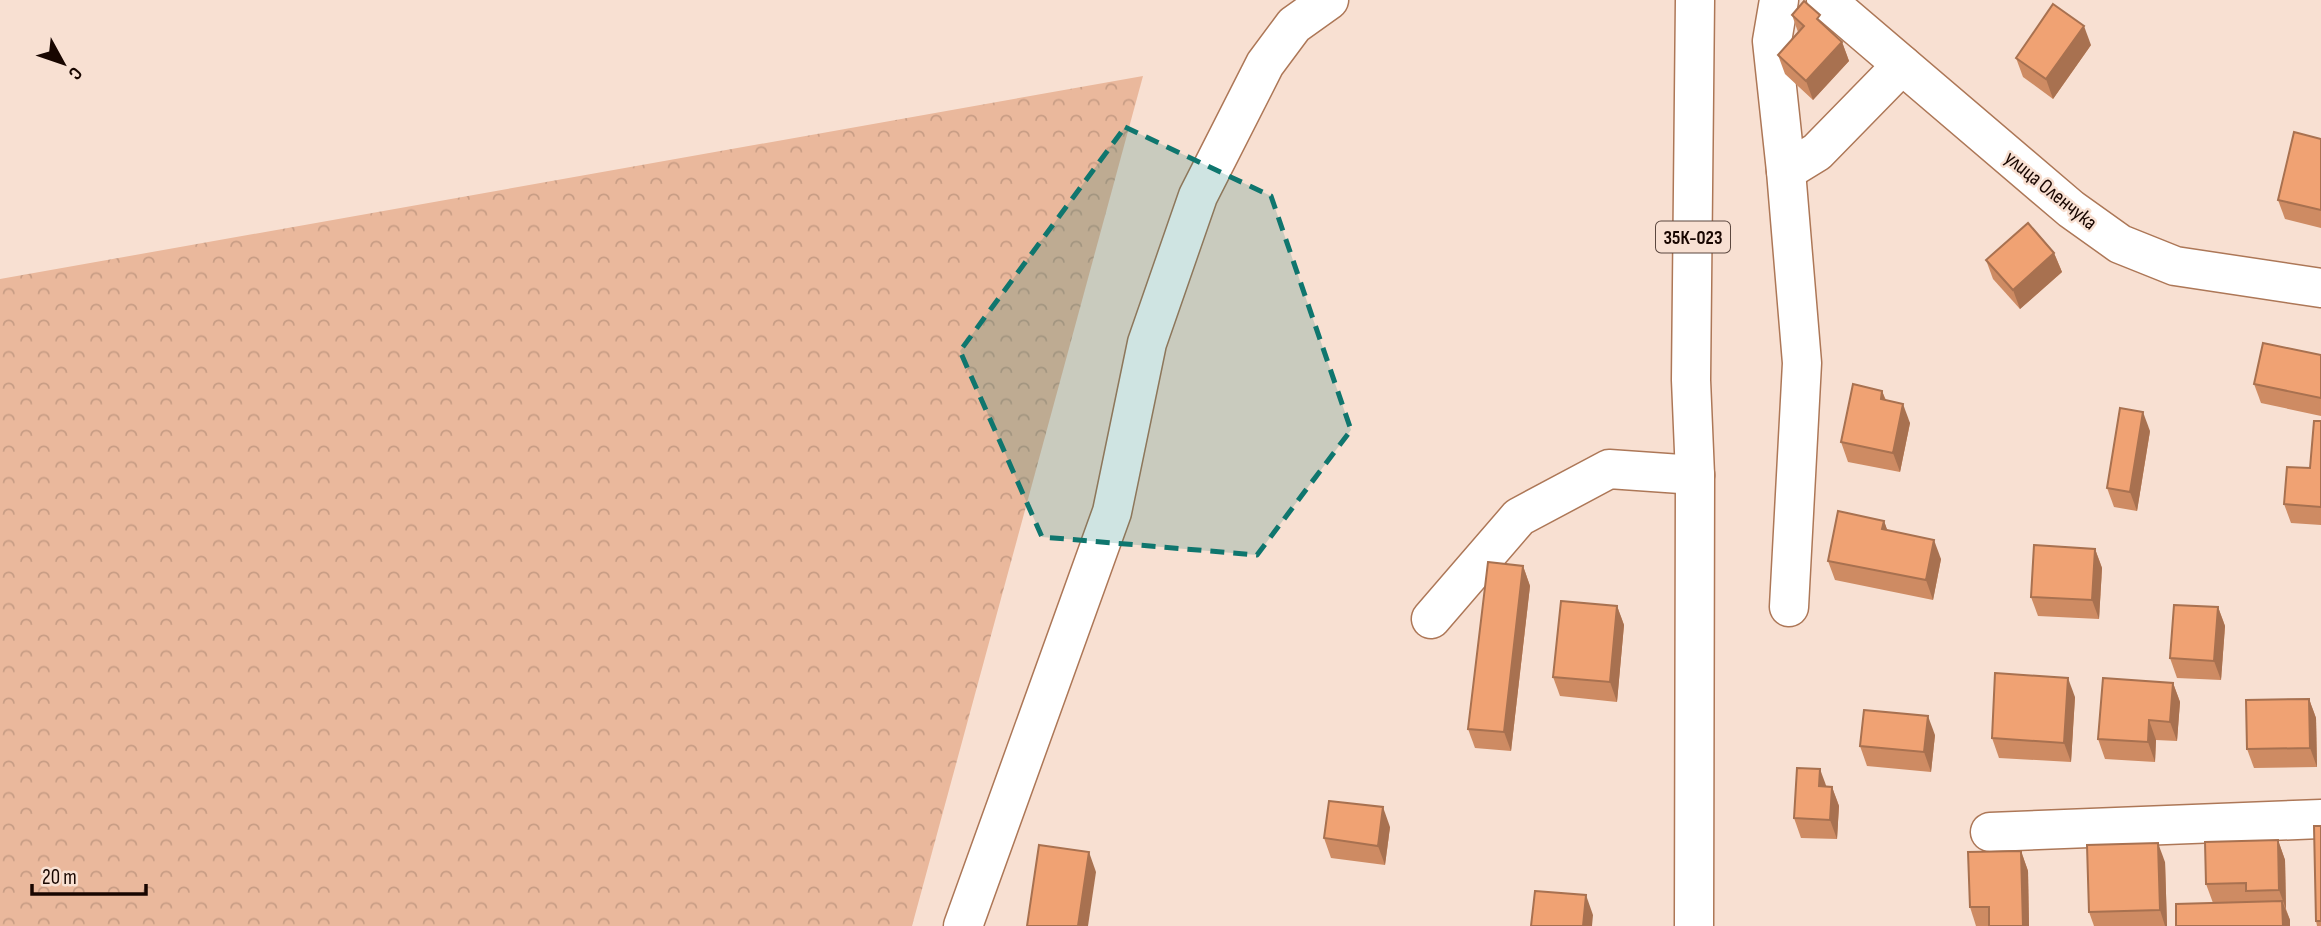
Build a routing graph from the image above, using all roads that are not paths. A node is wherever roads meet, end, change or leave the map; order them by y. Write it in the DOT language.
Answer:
graph roads {
  1 [pos="1329,0"];
  2 [pos="1695,0"];
  3 [pos="1779,0"];
  4 [pos="1826,0"];
  5 [pos="1902,65"];
  6 [pos="1786,171"];
  7 [pos="2321,288"];
  8 [pos="1695,475"];
  9 [pos="1789,607"];
  10 [pos="1431,619"];
  11 [pos="2321,819"];
  12 [pos="1990,832"];
  13 [pos="962,926"];
  14 [pos="1695,926"];
  1 -- 13 [label="street"];
  2 -- 8 [label="street, 35К-023"];
  3 -- 6 [label="street"];
  4 -- 5 [label="street, улица Оленчука"];
  5 -- 6 [label="street"];
  5 -- 7 [label="street, улица Оленчука"];
  6 -- 9 [label="street"];
  8 -- 10 [label="street"];
  8 -- 14 [label="street, 35К-023"];
  11 -- 12 [label="street"];
}
